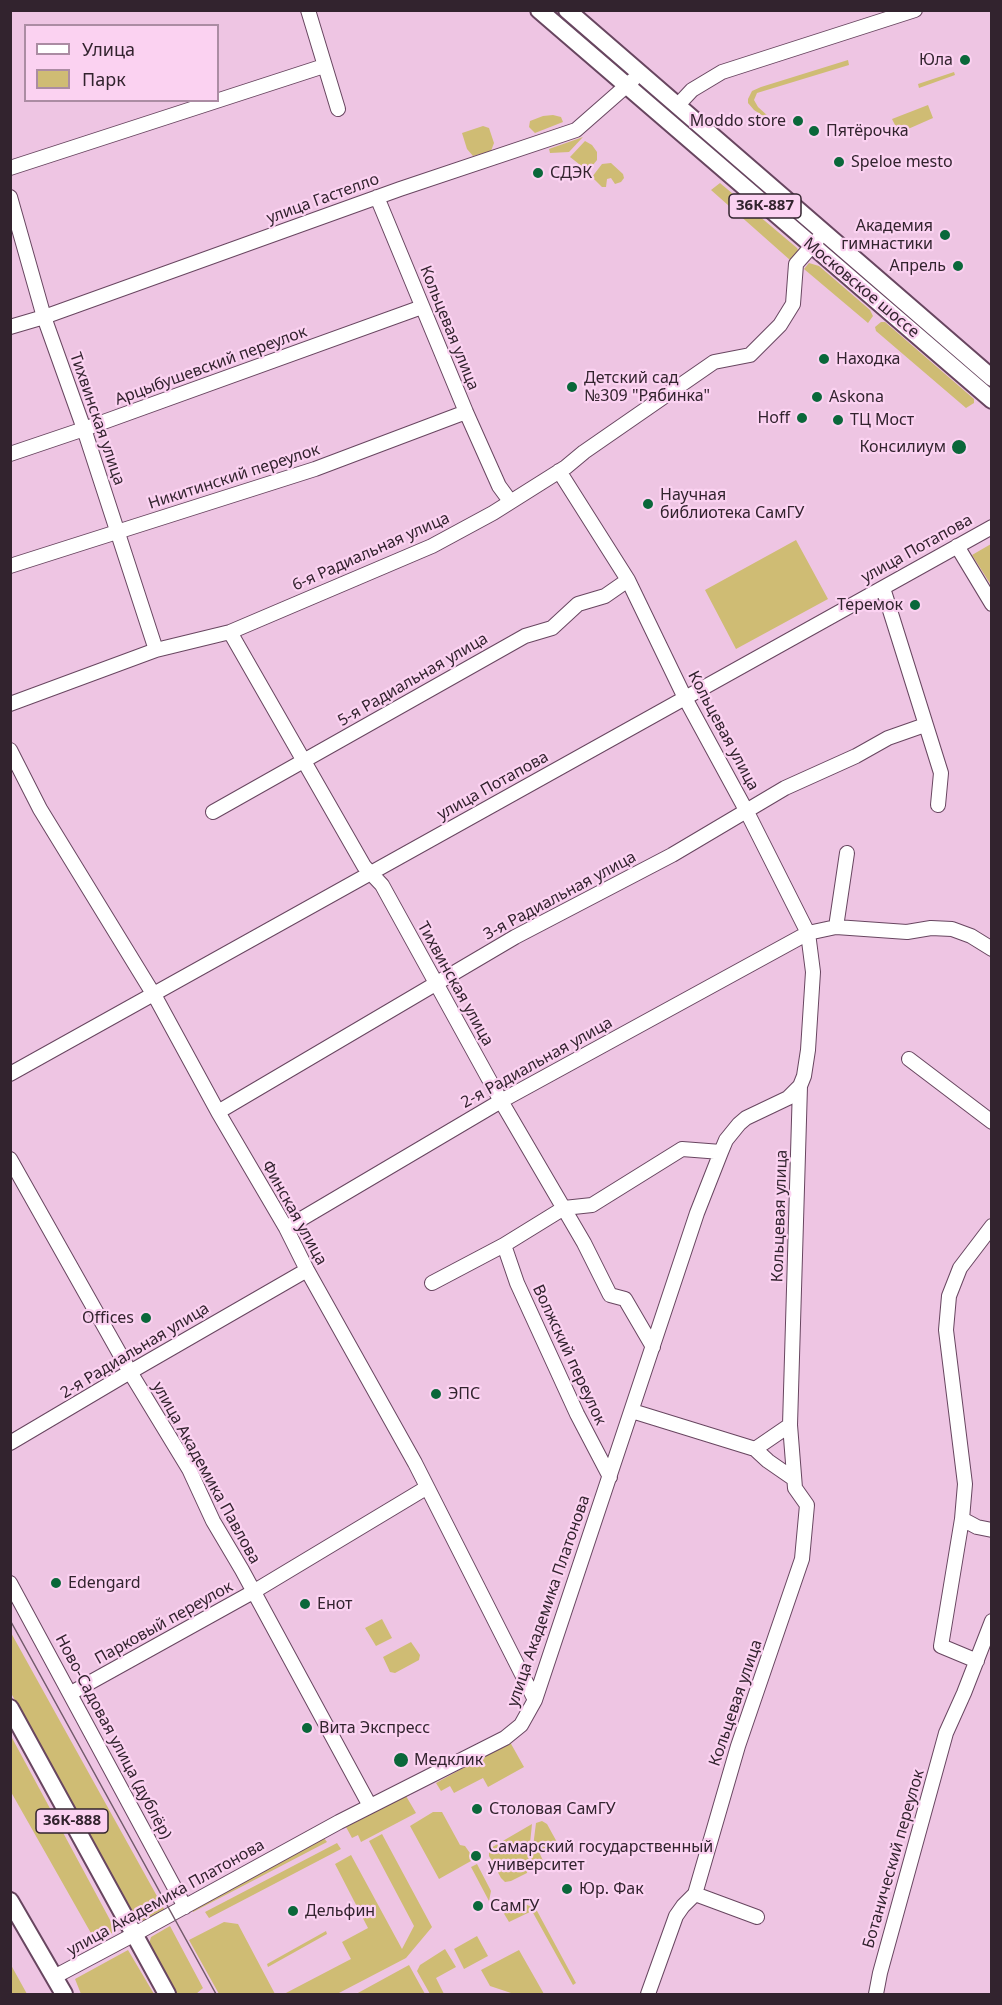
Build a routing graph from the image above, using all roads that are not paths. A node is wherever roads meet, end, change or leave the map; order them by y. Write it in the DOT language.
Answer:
graph roads {
  1 [pos="308,10"];
  2 [pos="539,10"];
  3 [pos="552,10"];
  4 [pos="567,10"];
  5 [pos="915,10"];
  6 [pos="324,66"];
  7 [pos="629,82"];
  8 [pos="219,100"];
  9 [pos="213,102"];
  10 [pos="677,106"];
  11 [pos="338,108"];
  12 [pos="10,168"];
  13 [pos="10,197"];
  14 [pos="377,197"];
  15 [pos="815,243"];
  16 [pos="422,307"];
  17 [pos="44,317"];
  18 [pos="10,327"];
  19 [pos="992,378"];
  20 [pos="992,388"];
  21 [pos="992,400"];
  22 [pos="466,412"];
  23 [pos="84,429"];
  24 [pos="10,454"];
  25 [pos="559,471"];
  26 [pos="510,501"];
  27 [pos="992,527"];
  28 [pos="117,532"];
  29 [pos="957,546"];
  30 [pos="10,566"];
  31 [pos="628,580"];
  32 [pos="883,588"];
  33 [pos="992,604"];
  34 [pos="230,632"];
  35 [pos="156,650"];
  36 [pos="686,698"];
  37 [pos="10,704"];
  38 [pos="925,725"];
  39 [pos="10,750"];
  40 [pos="304,762"];
  41 [pos="938,805"];
  42 [pos="213,812"];
  43 [pos="747,812"];
  44 [pos="847,853"];
  45 [pos="372,873"];
  46 [pos="836,927"];
  47 [pos="808,933"];
  48 [pos="992,948"];
  49 [pos="437,985"];
  50 [pos="153,995"];
  51 [pos="909,1059"];
  52 [pos="10,1074"];
  53 [pos="800,1086"];
  54 [pos="501,1101"];
  55 [pos="218,1112"];
  56 [pos="992,1122"];
  57 [pos="721,1152"];
  58 [pos="10,1159"];
  59 [pos="564,1208"];
  60 [pos="992,1226"];
  61 [pos="286,1228"];
  62 [pos="504,1245"];
  63 [pos="307,1270"];
  64 [pos="432,1283"];
  65 [pos="653,1347"];
  66 [pos="130,1372"];
  67 [pos="632,1411"];
  68 [pos="790,1425"];
  69 [pos="10,1443"];
  70 [pos="755,1449"];
  71 [pos="610,1478"];
  72 [pos="794,1479"];
  73 [pos="426,1488"];
  74 [pos="962,1520"];
  75 [pos="991,1529"];
  76 [pos="10,1583"];
  77 [pos="253,1592"];
  78 [pos="992,1621"];
  79 [pos="977,1661"];
  80 [pos="71,1693"];
  81 [pos="535,1700"];
  82 [pos="10,1708"];
  83 [pos="370,1806"];
  84 [pos="695,1894"];
  85 [pos="10,1901"];
  86 [pos="185,1907"];
  87 [pos="757,1917"];
  88 [pos="134,1935"];
  89 [pos="54,1977"];
  90 [pos="64,1995"];
  91 [pos="167,1995"];
  92 [pos="648,1995"];
  93 [pos="876,1995"];
  1 -- 6 [label="street"];
  2 -- 7 [label="main road, Московское шоссе / 36К-887"];
  3 -- 7 [label="main road, Московское шоссе / 36К-887"];
  4 -- 10 [label="main road, Московское шоссе / 36К-887"];
  5 -- 10 [label="street"];
  6 -- 8 [label="street"];
  6 -- 11 [label="street"];
  7 -- 14 [label="street, улица Гастелло"];
  7 -- 15 [label="main road, Московское шоссе / 36К-887"];
  9 -- 12 [label="street"];
  10 -- 19 [label="main road, Московское шоссе / 36К-887"];
  13 -- 17 [label="street, Тихвинская улица"];
  14 -- 16 [label="street, Кольцевая улица"];
  14 -- 17 [label="street, улица Гастелло"];
  15 -- 20 [label="main road, Московское шоссе / 36К-887"];
  15 -- 21 [label="main road, Московское шоссе / 36К-887"];
  15 -- 25 [label="street, 6-я Радиальная улица"];
  16 -- 22 [label="street, Кольцевая улица"];
  16 -- 23 [label="street, Арцыбушевский переулок"];
  17 -- 18 [label="street, улица Гастелло"];
  17 -- 23 [label="street, Тихвинская улица"];
  22 -- 26 [label="street, Кольцевая улица"];
  22 -- 28 [label="street, Никитинский переулок"];
  23 -- 24 [label="street, Арцыбушевский переулок"];
  23 -- 28 [label="street, Тихвинская улица"];
  25 -- 26 [label="street, 6-я Радиальная улица"];
  25 -- 31 [label="street, Кольцевая улица"];
  26 -- 34 [label="street, 6-я Радиальная улица"];
  27 -- 29 [label="street, улица Потапова"];
  28 -- 30 [label="street, Никитинский переулок"];
  28 -- 35 [label="street, Тихвинская улица"];
  29 -- 32 [label="street, улица Потапова"];
  29 -- 33 [label="street"];
  31 -- 36 [label="street, Кольцевая улица"];
  31 -- 40 [label="street, 5-я Радиальная улица"];
  32 -- 36 [label="street, улица Потапова"];
  32 -- 38 [label="street"];
  34 -- 35 [label="street, 6-я Радиальная улица"];
  34 -- 40 [label="street, Тихвинская улица"];
  35 -- 37 [label="street, 6-я Радиальная улица"];
  36 -- 43 [label="street, Кольцевая улица"];
  36 -- 45 [label="street, улица Потапова"];
  38 -- 41 [label="street"];
  38 -- 43 [label="street, 3-я Радиальная улица"];
  39 -- 50 [label="street, Финская улица"];
  40 -- 42 [label="street, 5-я Радиальная улица"];
  40 -- 45 [label="street, Тихвинская улица"];
  43 -- 47 [label="street, Кольцевая улица"];
  43 -- 49 [label="street, 3-я Радиальная улица"];
  44 -- 46 [label="street"];
  45 -- 49 [label="street, Тихвинская улица"];
  45 -- 50 [label="street, улица Потапова"];
  46 -- 47 [label="street, 2-я Радиальная улица"];
  46 -- 48 [label="street, 2-я Радиальная улица"];
  47 -- 53 [label="street, Кольцевая улица"];
  47 -- 54 [label="street, 2-я Радиальная улица"];
  49 -- 54 [label="street, Тихвинская улица"];
  49 -- 55 [label="street, 3-я Радиальная улица"];
  50 -- 52 [label="street, улица Потапова"];
  50 -- 55 [label="street, Финская улица"];
  51 -- 56 [label="street"];
  53 -- 57 [label="street, улица Академика Платонова"];
  53 -- 68 [label="street, Кольцевая улица"];
  54 -- 59 [label="street, Тихвинская улица"];
  54 -- 61 [label="street, 2-я Радиальная улица"];
  55 -- 61 [label="street, Финская улица"];
  57 -- 59 [label="street"];
  57 -- 65 [label="street, улица Академика Платонова"];
  58 -- 66 [label="street, улица Академика Павлова"];
  59 -- 62 [label="street"];
  59 -- 65 [label="street, Тихвинская улица"];
  60 -- 74 [label="street"];
  61 -- 63 [label="street, Финская улица"];
  62 -- 64 [label="street"];
  62 -- 71 [label="street, Волжский переулок"];
  63 -- 66 [label="street, 2-я Радиальная улица"];
  63 -- 73 [label="street, Финская улица"];
  65 -- 67 [label="street, улица Академика Платонова"];
  66 -- 69 [label="street, 2-я Радиальная улица"];
  66 -- 77 [label="street, улица Академика Павлова"];
  67 -- 70 [label="street"];
  67 -- 71 [label="street, улица Академика Платонова"];
  68 -- 70 [label="street"];
  68 -- 72 [label="street, Кольцевая улица"];
  70 -- 72 [label="street"];
  71 -- 81 [label="street, улица Академика Платонова"];
  72 -- 84 [label="street, Кольцевая улица"];
  73 -- 77 [label="street, Парковый переулок"];
  73 -- 81 [label="street, Финская улица"];
  74 -- 75 [label="street"];
  74 -- 79 [label="street"];
  76 -- 80 [label="street, Ново-Садовая улица (дублёр)"];
  77 -- 80 [label="street, Парковый переулок"];
  77 -- 83 [label="street, улица Академика Павлова"];
  78 -- 79 [label="street, Ботанический переулок"];
  79 -- 93 [label="street, Ботанический переулок"];
  80 -- 86 [label="street, Ново-Садовая улица (дублёр)"];
  81 -- 83 [label="street, улица Академика Платонова"];
  82 -- 88 [label="main road, 36К-888"];
  83 -- 86 [label="street, улица Академика Платонова"];
  84 -- 87 [label="street"];
  84 -- 92 [label="street, Кольцевая улица"];
  85 -- 89 [label="main road"];
  86 -- 88 [label="street, улица Академика Платонова"];
  88 -- 89 [label="street, улица Академика Платонова"];
  88 -- 91 [label="main road, 36К-888"];
  89 -- 90 [label="main road"];
}
